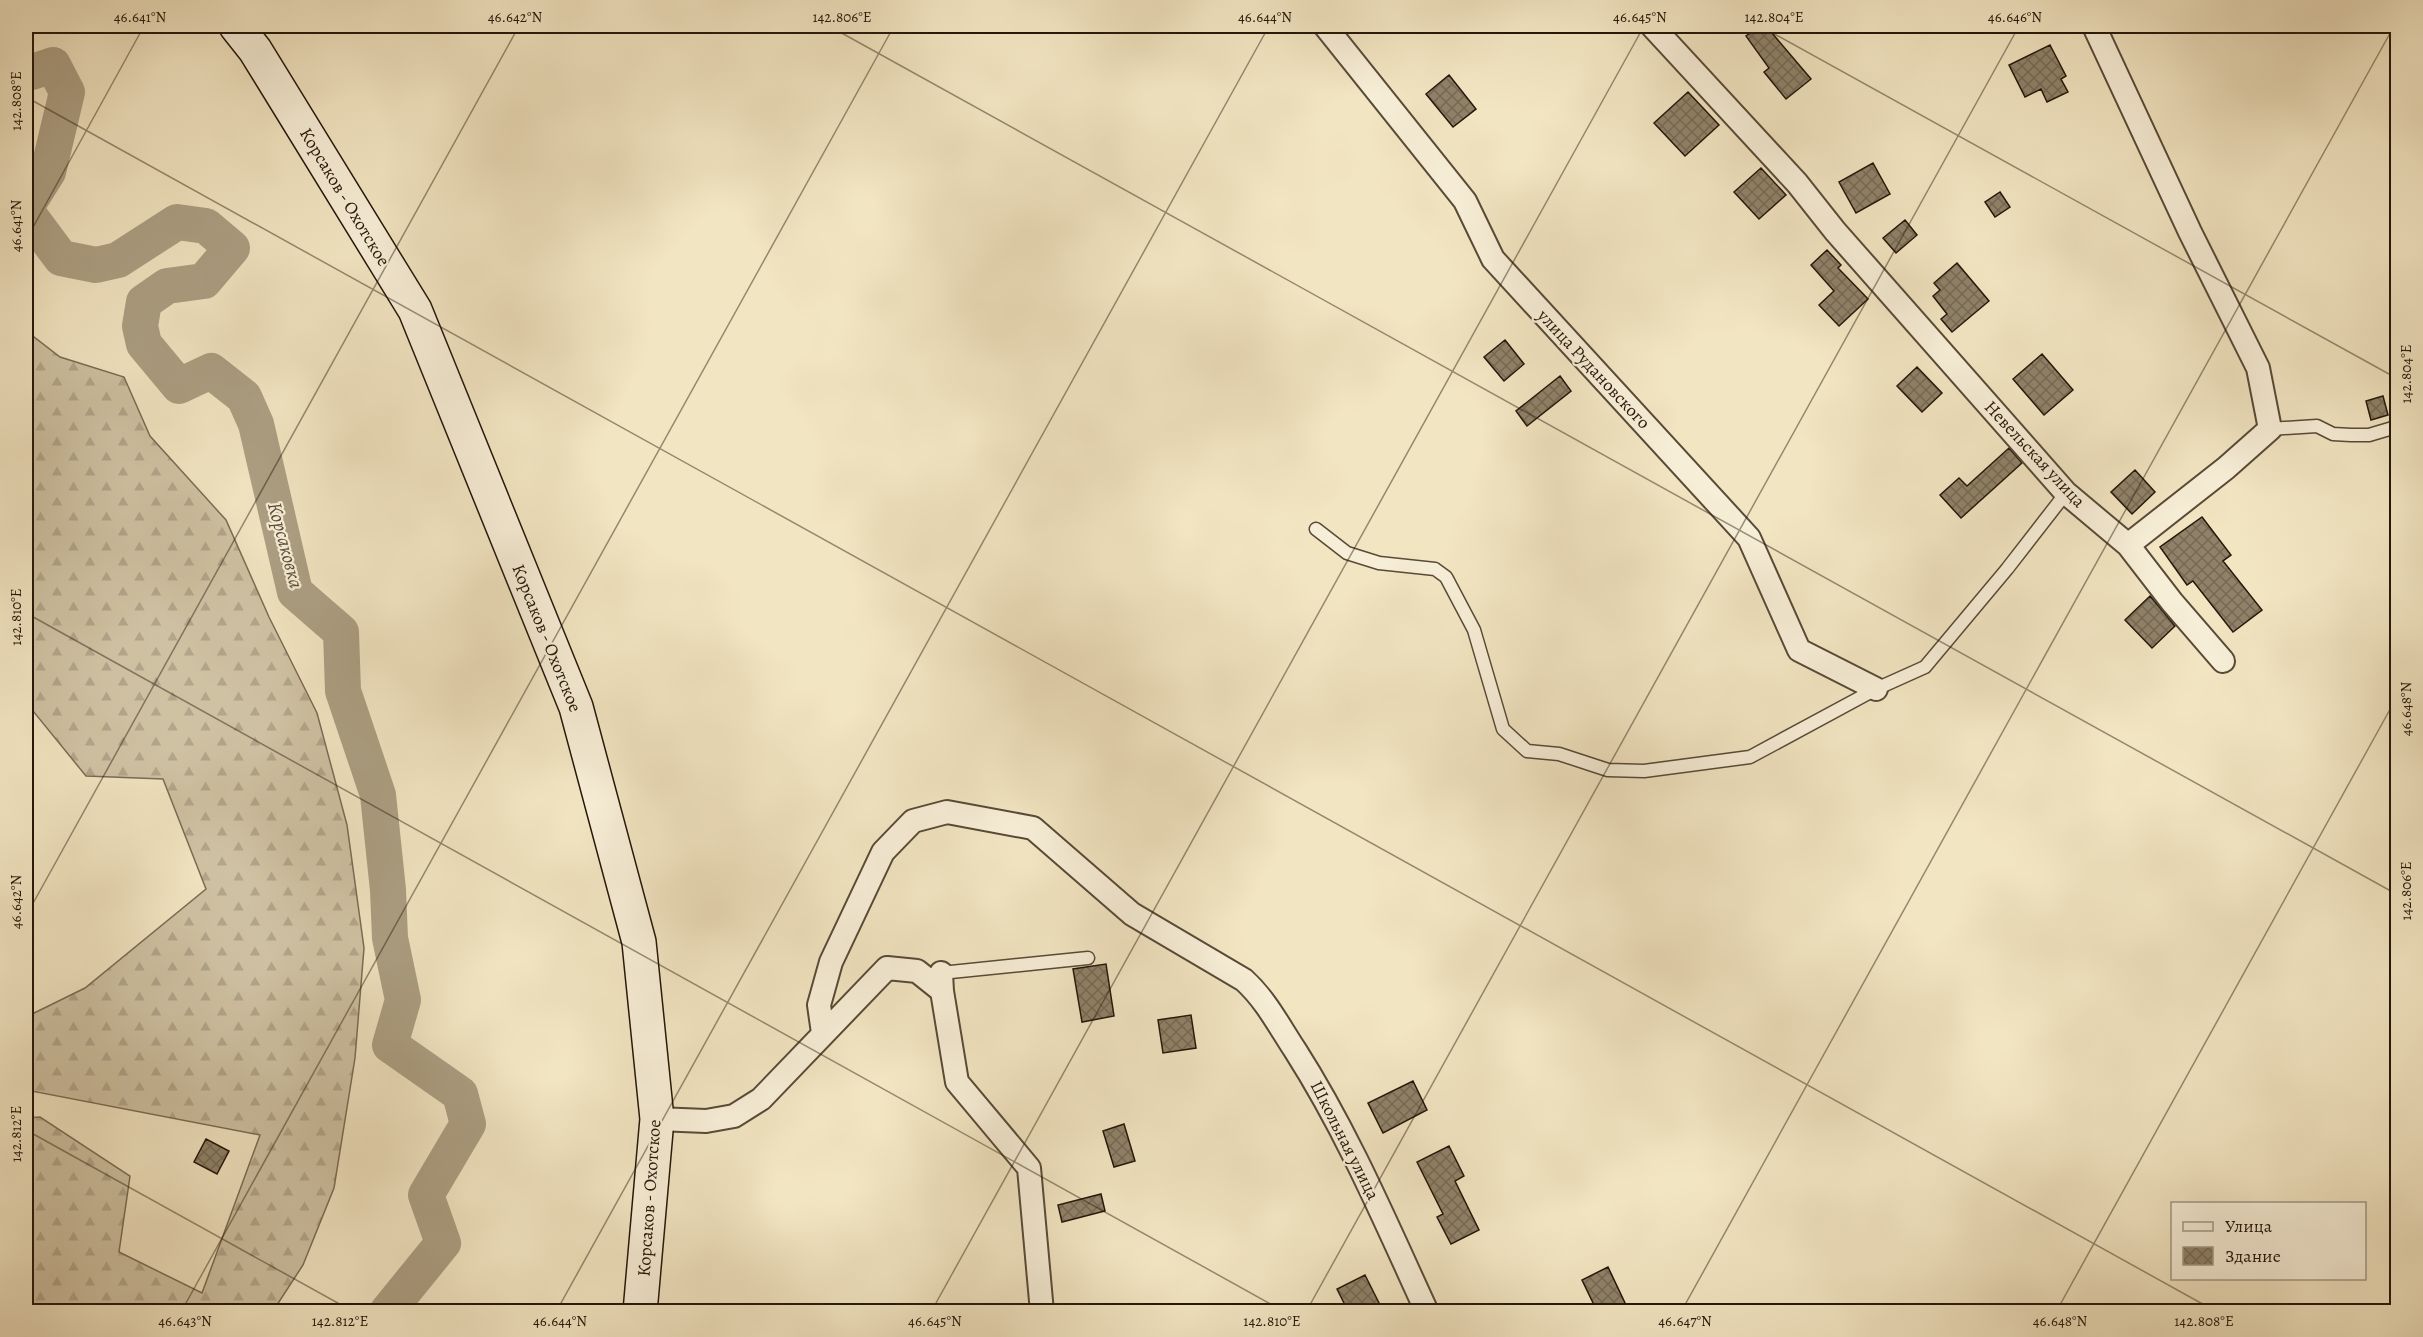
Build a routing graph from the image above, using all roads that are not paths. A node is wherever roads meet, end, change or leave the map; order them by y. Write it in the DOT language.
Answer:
graph roads {
  1 [pos="236,26"];
  2 [pos="1325,26"];
  3 [pos="1652,26"];
  4 [pos="2094,26"];
  5 [pos="2396,427"];
  6 [pos="2270,429"];
  7 [pos="2066,493"];
  8 [pos="1316,529"];
  9 [pos="2127,545"];
  10 [pos="2223,661"];
  11 [pos="1876,689"];
  12 [pos="1088,958"];
  13 [pos="941,982"];
  14 [pos="823,1033"];
  15 [pos="657,1119"];
  16 [pos="640,1311"];
  17 [pos="1042,1311"];
  18 [pos="1427,1311"];
  1 -- 15 [label="street, Корсаков - Охотское"];
  2 -- 11 [label="street, улица Рудановского"];
  3 -- 7 [label="street, Невельская улица"];
  4 -- 6 [label="street"];
  5 -- 6 [label="lane"];
  6 -- 9 [label="street"];
  7 -- 9 [label="street, Невельская улица"];
  7 -- 11 [label="lane"];
  8 -- 11 [label="lane"];
  9 -- 10 [label="street, Невельская улица"];
  12 -- 13 [label="lane"];
  13 -- 14 [label="street"];
  13 -- 17 [label="street"];
  14 -- 15 [label="street"];
  14 -- 18 [label="street, Школьная улица"];
  15 -- 16 [label="street, Корсаков - Охотское"];
}
